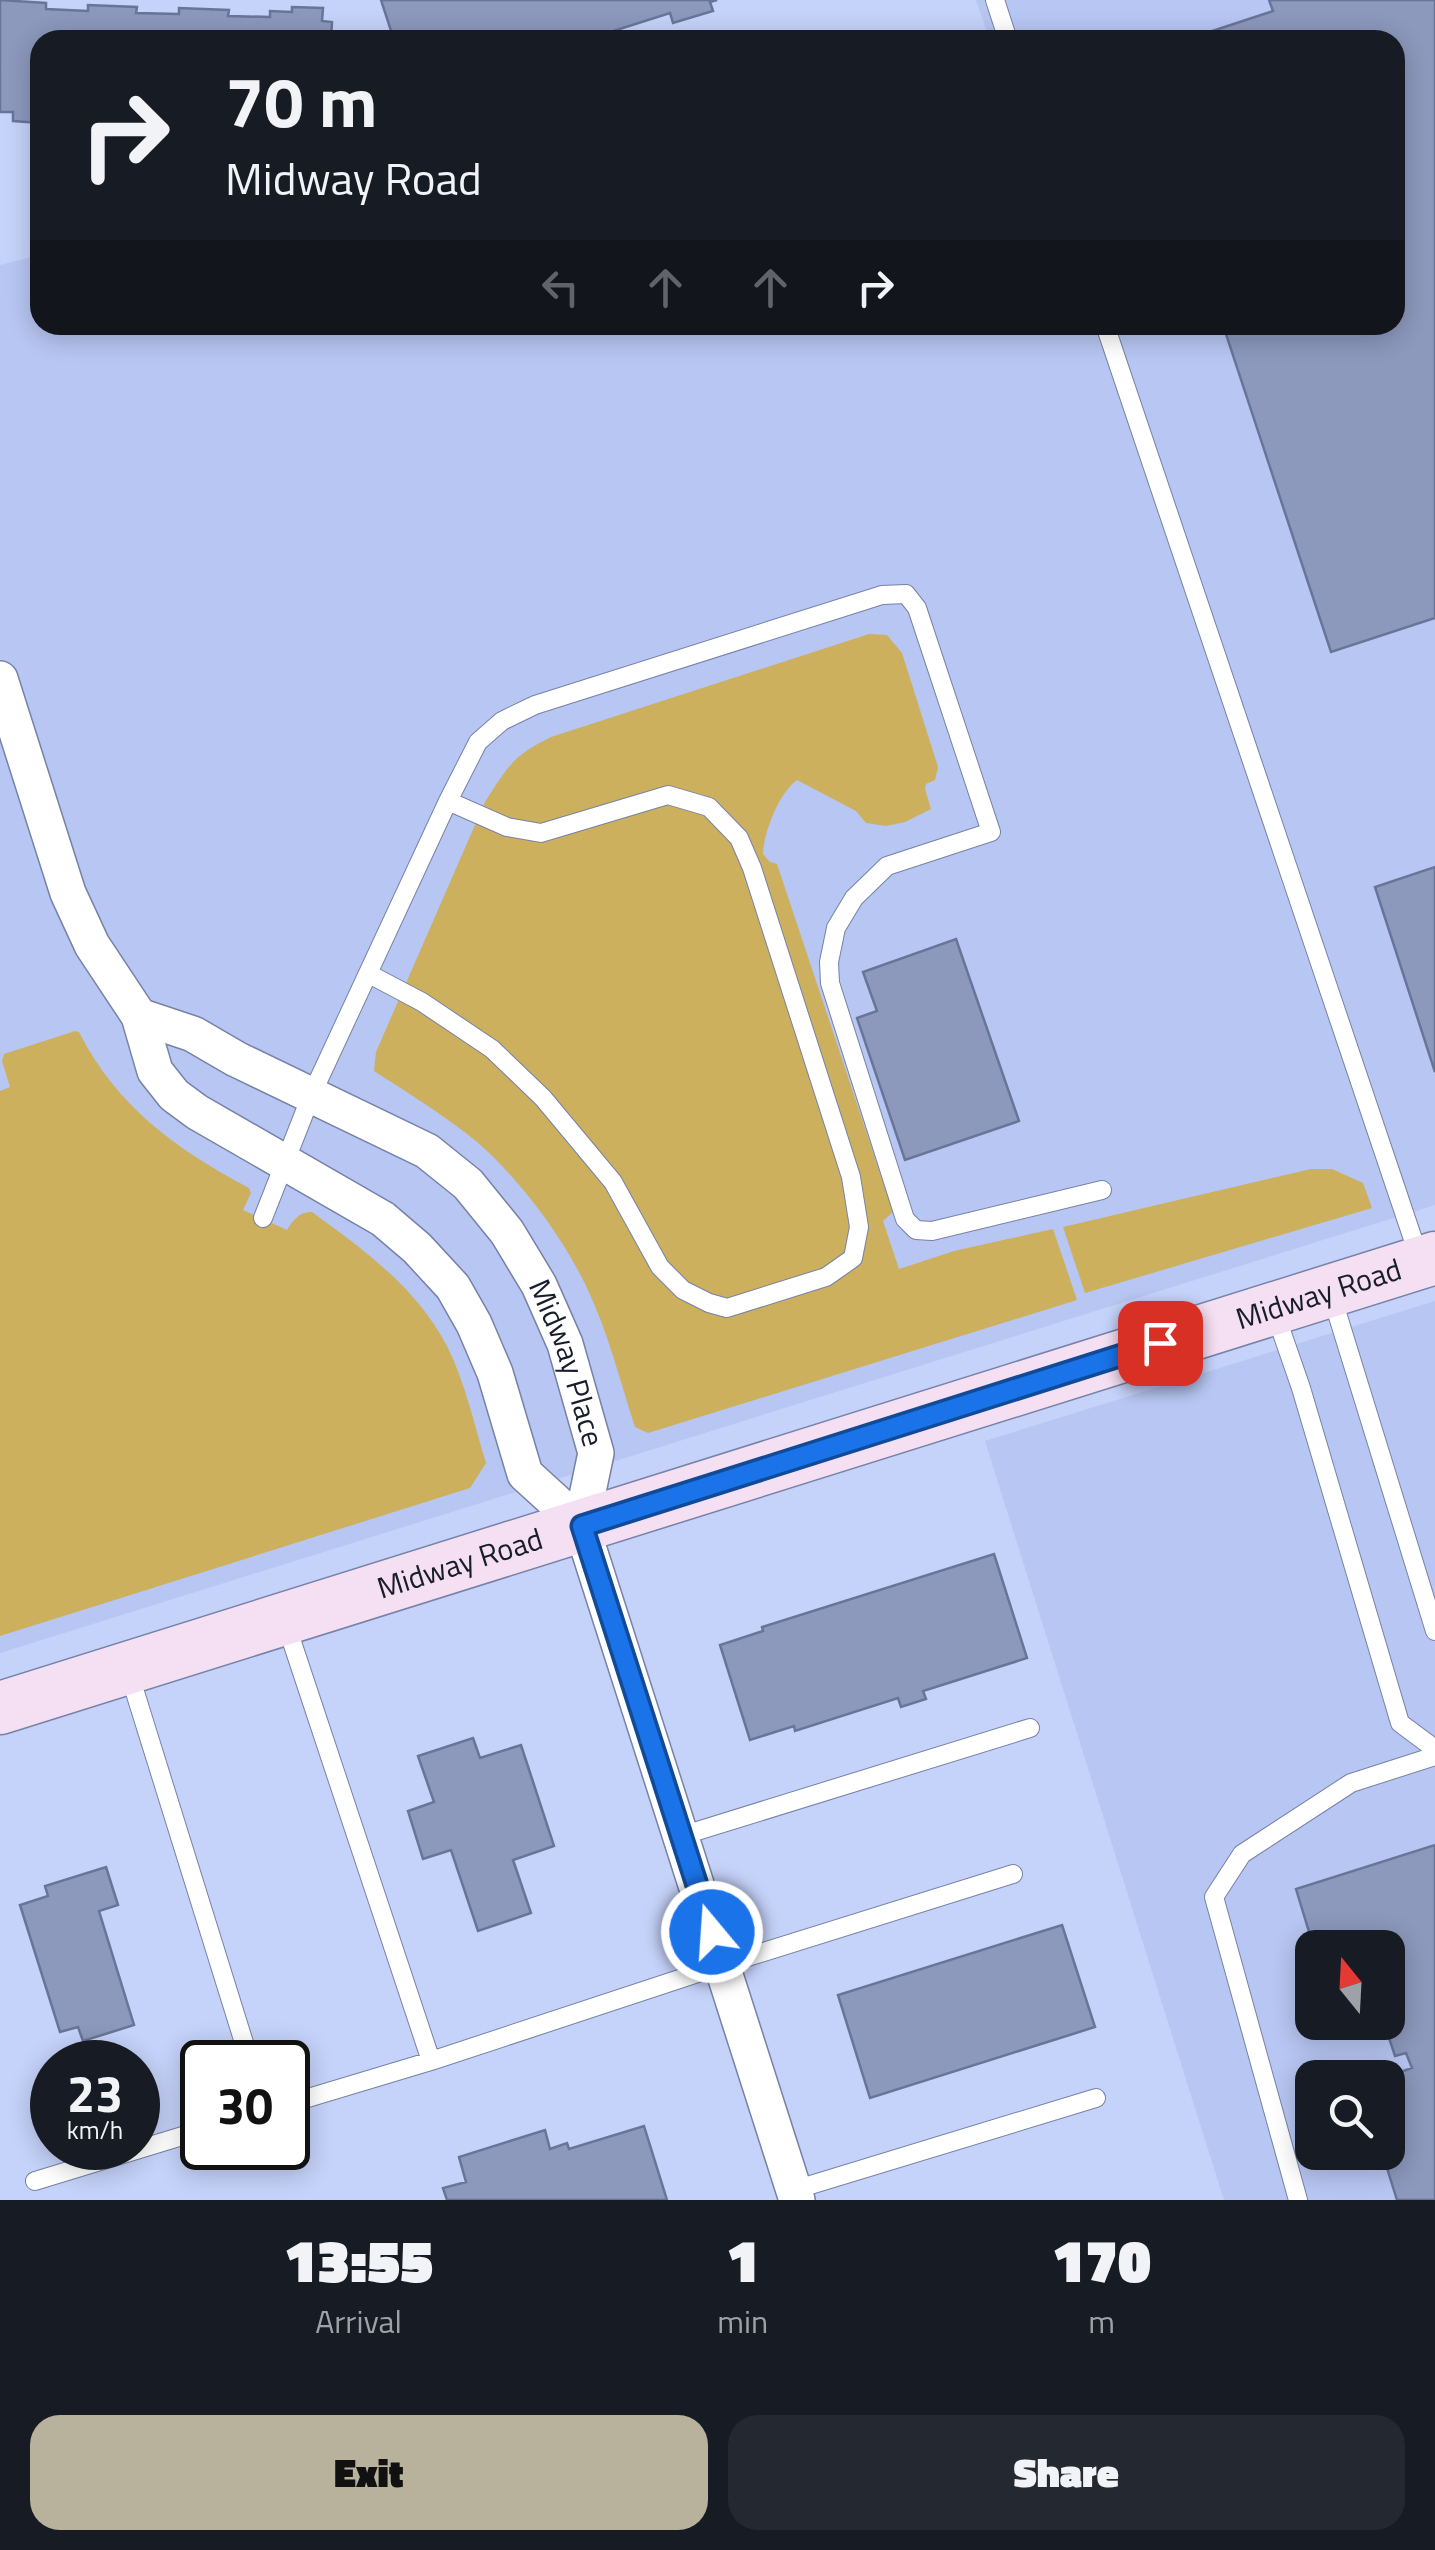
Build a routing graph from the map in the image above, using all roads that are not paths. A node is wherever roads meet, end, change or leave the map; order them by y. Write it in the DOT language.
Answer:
graph roads {
  1 [pos="995,0"];
  2 [pos="1005,30"];
  3 [pos="1108,335"];
  4 [pos="0,679"];
  5 [pos="448,801"];
  6 [pos="369,974"];
  7 [pos="139,1016"];
  8 [pos="311,1096"];
  9 [pos="284,1162"];
  10 [pos="1102,1190"];
  11 [pos="263,1218"];
  12 [pos="1428,1260"];
  13 [pos="1330,1290"];
  14 [pos="1273,1308"];
  15 [pos="582,1526"];
  16 [pos="284,1619"];
  17 [pos="1435,1631"];
  18 [pos="128,1668"];
  19 [pos="0,1708"];
  20 [pos="1030,1728"];
  21 [pos="1435,1753"];
  22 [pos="680,1836"];
  23 [pos="1013,1874"];
  24 [pos="722,1964"];
  25 [pos="243,2040"];
  26 [pos="431,2061"];
  27 [pos="310,2097"];
  28 [pos="1096,2098"];
  29 [pos="180,2137"];
  30 [pos="35,2181"];
  31 [pos="796,2195"];
  32 [pos="1298,2200"];
  1 -- 2 [label="lane"];
  3 -- 12 [label="lane"];
  4 -- 7 [label="street"];
  5 -- 6 [label="lane"];
  5 -- 6 [label="lane"];
  5 -- 10 [label="lane"];
  6 -- 8 [label="lane"];
  7 -- 8 [label="street, Midway Place"];
  7 -- 9 [label="street"];
  8 -- 9 [label="lane"];
  8 -- 15 [label="street, Midway Place"];
  9 -- 11 [label="lane"];
  9 -- 15 [label="street"];
  12 -- 13 [label="main road, Midway Road"];
  13 -- 14 [label="main road, Midway Road"];
  13 -- 17 [label="lane"];
  14 -- 15 [label="main road, Midway Road"];
  14 -- 21 [label="lane"];
  15 -- 16 [label="main road, Midway Road"];
  15 -- 22 [label="street"];
  16 -- 18 [label="main road, Midway Road"];
  16 -- 26 [label="lane"];
  18 -- 19 [label="main road, Midway Road"];
  18 -- 25 [label="lane"];
  20 -- 22 [label="lane"];
  21 -- 32 [label="lane"];
  22 -- 24 [label="street"];
  23 -- 24 [label="lane"];
  24 -- 26 [label="lane"];
  24 -- 31 [label="street"];
  26 -- 27 [label="lane"];
  28 -- 31 [label="lane"];
  29 -- 30 [label="lane"];
}
